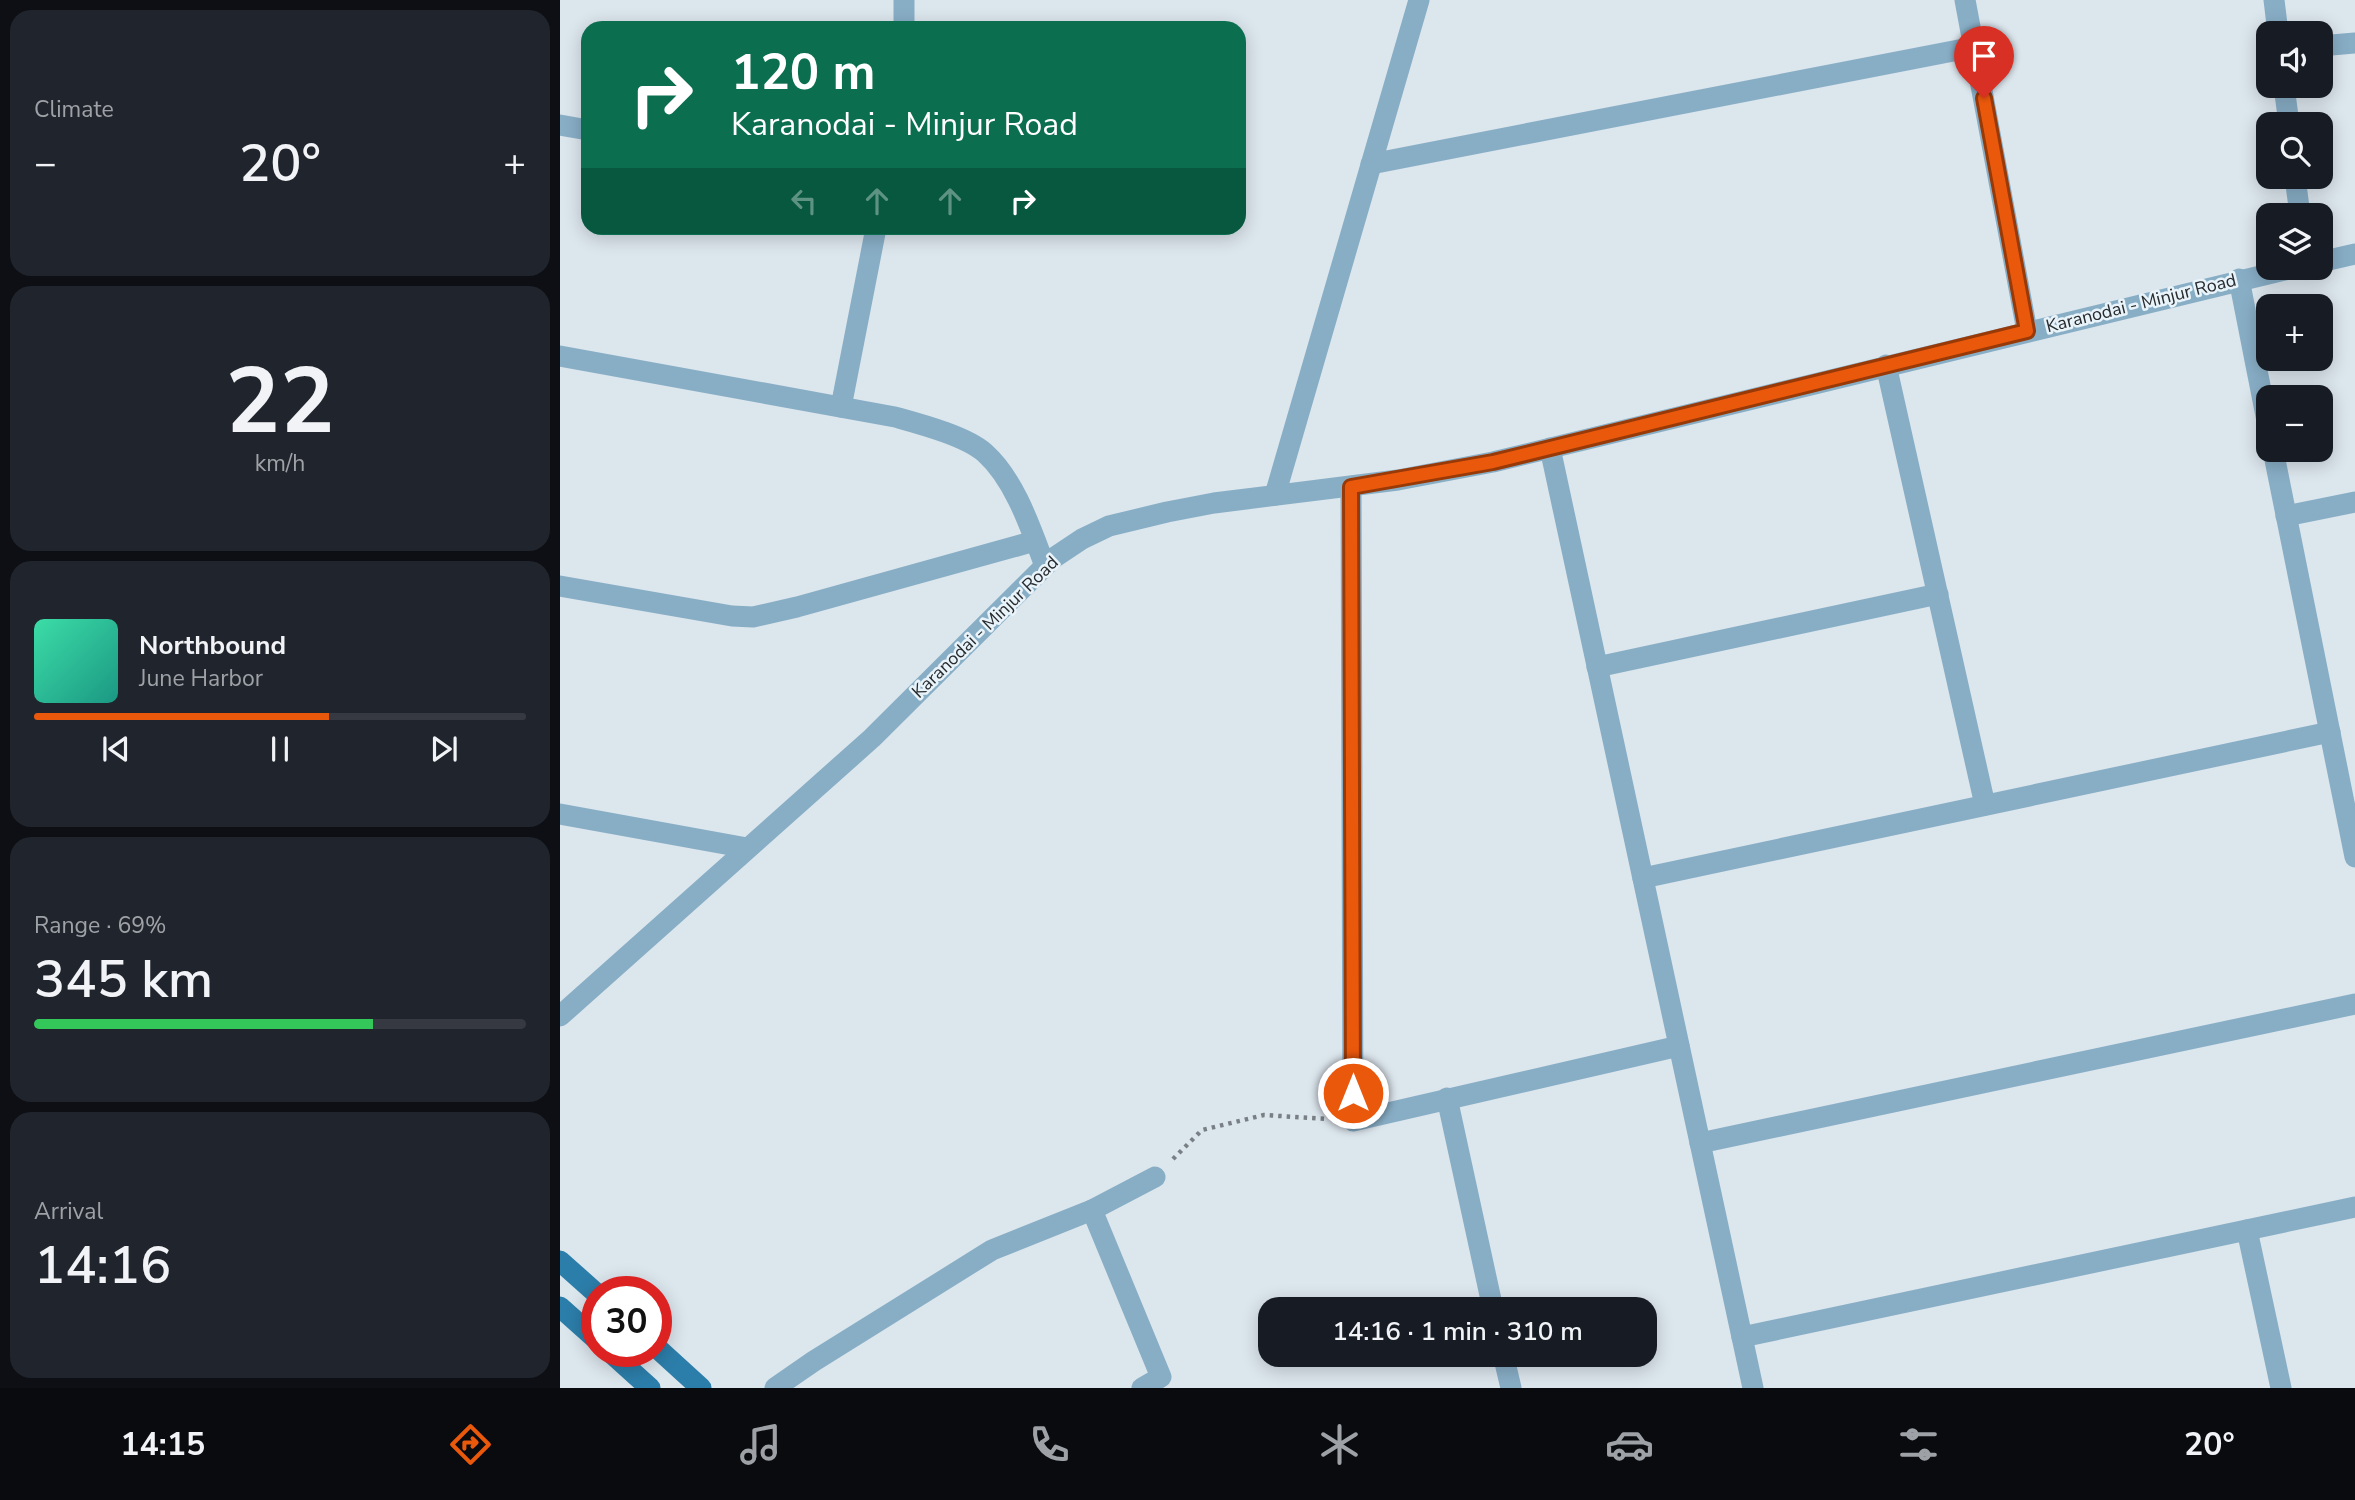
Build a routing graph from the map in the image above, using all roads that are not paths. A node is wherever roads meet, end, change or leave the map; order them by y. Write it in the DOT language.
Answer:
graph roads {
  1 [pos="904,0"];
  2 [pos="1419,0"];
  3 [pos="1965,0"];
  4 [pos="2274,0"];
  5 [pos="904,21"];
  6 [pos="2277,21"];
  7 [pos="2355,43"];
  8 [pos="2333,45"];
  9 [pos="1974,47"];
  10 [pos="560,125"];
  11 [pos="581,129"];
  12 [pos="1371,164"];
  13 [pos="875,235"];
  14 [pos="2355,254"];
  15 [pos="2333,259"];
  16 [pos="2256,276"];
  17 [pos="2239,279"];
  18 [pos="2027,331"];
  19 [pos="560,356"];
  20 [pos="1886,365"];
  21 [pos="2260,385"];
  22 [pos="841,407"];
  23 [pos="1550,448"];
  24 [pos="2275,462"];
  25 [pos="1351,487"];
  26 [pos="1275,495"];
  27 [pos="2355,502"];
  28 [pos="2286,516"];
  29 [pos="1035,541"];
  30 [pos="1045,566"];
  31 [pos="560,586"];
  32 [pos="1938,594"];
  33 [pos="1597,667"];
  34 [pos="2330,732"];
  35 [pos="1985,805"];
  36 [pos="560,814"];
  37 [pos="747,848"];
  38 [pos="2355,857"];
  39 [pos="1643,877"];
  40 [pos="2355,1004"];
  41 [pos="560,1016"];
  42 [pos="1679,1046"];
  43 [pos="1447,1098"];
  44 [pos="1700,1143"];
  45 [pos="1155,1177"];
  46 [pos="2355,1207"];
  47 [pos="1092,1210"];
  48 [pos="2247,1230"];
  49 [pos="560,1261"];
  50 [pos="581,1280"];
  51 [pos="1490,1297"];
  52 [pos="560,1307"];
  53 [pos="581,1326"];
  54 [pos="1742,1337"];
  55 [pos="672,1362"];
  56 [pos="627,1367"];
  57 [pos="1506,1367"];
  58 [pos="650,1388"];
  59 [pos="701,1388"];
  60 [pos="775,1388"];
  61 [pos="1142,1388"];
  62 [pos="1511,1388"];
  63 [pos="1753,1388"];
  64 [pos="2281,1388"];
  1 -- 5 [label="street"];
  2 -- 12 [label="street"];
  3 -- 9 [label="street"];
  4 -- 6 [label="street"];
  7 -- 8 [label="street"];
  9 -- 12 [label="street"];
  9 -- 18 [label="street"];
  10 -- 11 [label="street"];
  12 -- 26 [label="street"];
  13 -- 22 [label="street"];
  14 -- 15 [label="street"];
  16 -- 17 [label="street, Karanodai - Minjur Road"];
  17 -- 18 [label="street, Karanodai - Minjur Road"];
  17 -- 21 [label="street"];
  18 -- 20 [label="street, Karanodai - Minjur Road"];
  19 -- 22 [label="street"];
  20 -- 23 [label="street, Karanodai - Minjur Road"];
  20 -- 32 [label="street"];
  22 -- 29 [label="street"];
  23 -- 25 [label="street, Karanodai - Minjur Road"];
  23 -- 33 [label="street"];
  24 -- 28 [label="street"];
  25 -- 26 [label="street, Karanodai - Minjur Road"];
  25 -- 43 [label="street"];
  26 -- 30 [label="street, Karanodai - Minjur Road"];
  27 -- 28 [label="street"];
  28 -- 34 [label="street"];
  29 -- 30 [label="street"];
  29 -- 31 [label="street"];
  30 -- 37 [label="street, Karanodai - Minjur Road"];
  32 -- 33 [label="street"];
  32 -- 35 [label="street"];
  33 -- 39 [label="street"];
  34 -- 35 [label="street"];
  34 -- 38 [label="street"];
  35 -- 39 [label="street"];
  36 -- 37 [label="street"];
  37 -- 41 [label="street, Karanodai - Minjur Road"];
  39 -- 42 [label="street"];
  40 -- 44 [label="street"];
  42 -- 43 [label="street"];
  42 -- 44 [label="street"];
  43 -- 51 [label="street"];
  44 -- 54 [label="street"];
  45 -- 47 [label="street"];
  46 -- 48 [label="street"];
  47 -- 60 [label="street"];
  47 -- 61 [label="street"];
  48 -- 54 [label="street"];
  48 -- 64 [label="street"];
  49 -- 50 [label="main road"];
  52 -- 53 [label="main road"];
  54 -- 63 [label="street"];
  55 -- 59 [label="main road"];
  56 -- 58 [label="main road"];
  57 -- 62 [label="street"];
}
